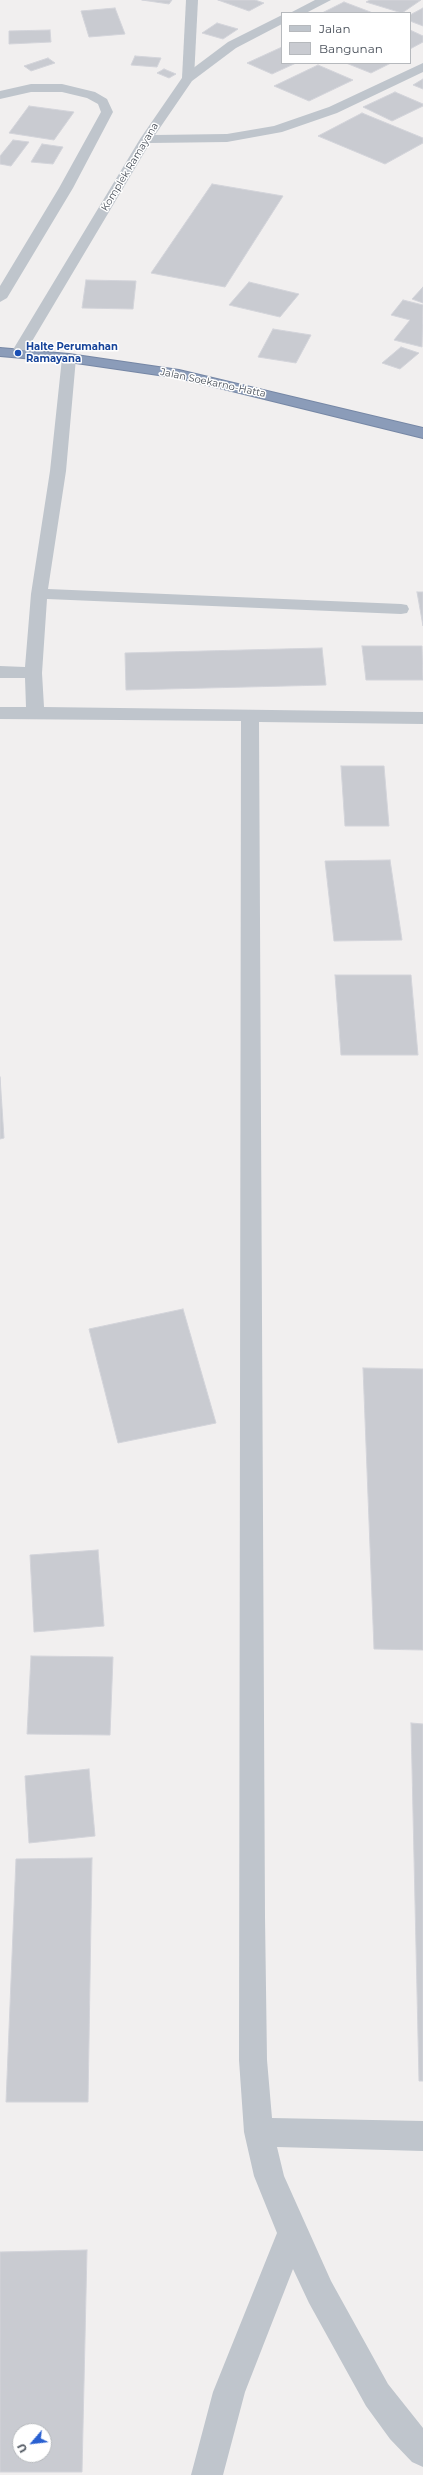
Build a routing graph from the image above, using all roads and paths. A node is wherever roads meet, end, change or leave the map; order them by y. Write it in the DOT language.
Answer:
graph roads {
  1 [pos="192,0"];
  2 [pos="325,0"];
  3 [pos="298,12"];
  4 [pos="281,20"];
  5 [pos="423,67"];
  6 [pos="188,78"];
  7 [pos="0,95"];
  8 [pos="146,139"];
  9 [pos="0,298"];
  10 [pos="0,352"];
  11 [pos="18,353"];
  12 [pos="69,358"];
  13 [pos="423,433"];
  14 [pos="39,594"];
  15 [pos="401,609"];
  16 [pos="0,672"];
  17 [pos="33,673"];
  18 [pos="35,712"];
  19 [pos="0,713"];
  20 [pos="250,717"];
  21 [pos="423,718"];
  22 [pos="259,2132"];
  23 [pos="423,2136"];
  24 [pos="292,2233"];
  25 [pos="423,2451"];
  26 [pos="207,2475"];
  1 -- 6 [label="street"];
  2 -- 3 [label="street"];
  4 -- 6 [label="street, Komplek Ramayana"];
  5 -- 8 [label="street"];
  6 -- 8 [label="street, Komplek Ramayana"];
  7 -- 9 [label="street"];
  8 -- 11 [label="street, Komplek Ramayana"];
  10 -- 11 [label="highway, Jalan Soekarno-Hatta"];
  11 -- 12 [label="highway, Jalan Soekarno-Hatta"];
  12 -- 13 [label="highway, Jalan Soekarno-Hatta"];
  12 -- 14 [label="street"];
  14 -- 15 [label="street"];
  14 -- 17 [label="street"];
  16 -- 17 [label="street"];
  17 -- 18 [label="street"];
  18 -- 19 [label="street"];
  18 -- 20 [label="street"];
  20 -- 21 [label="street"];
  20 -- 22 [label="street"];
  22 -- 23 [label="street"];
  22 -- 24 [label="street"];
  24 -- 25 [label="street"];
  24 -- 26 [label="street"];
}
